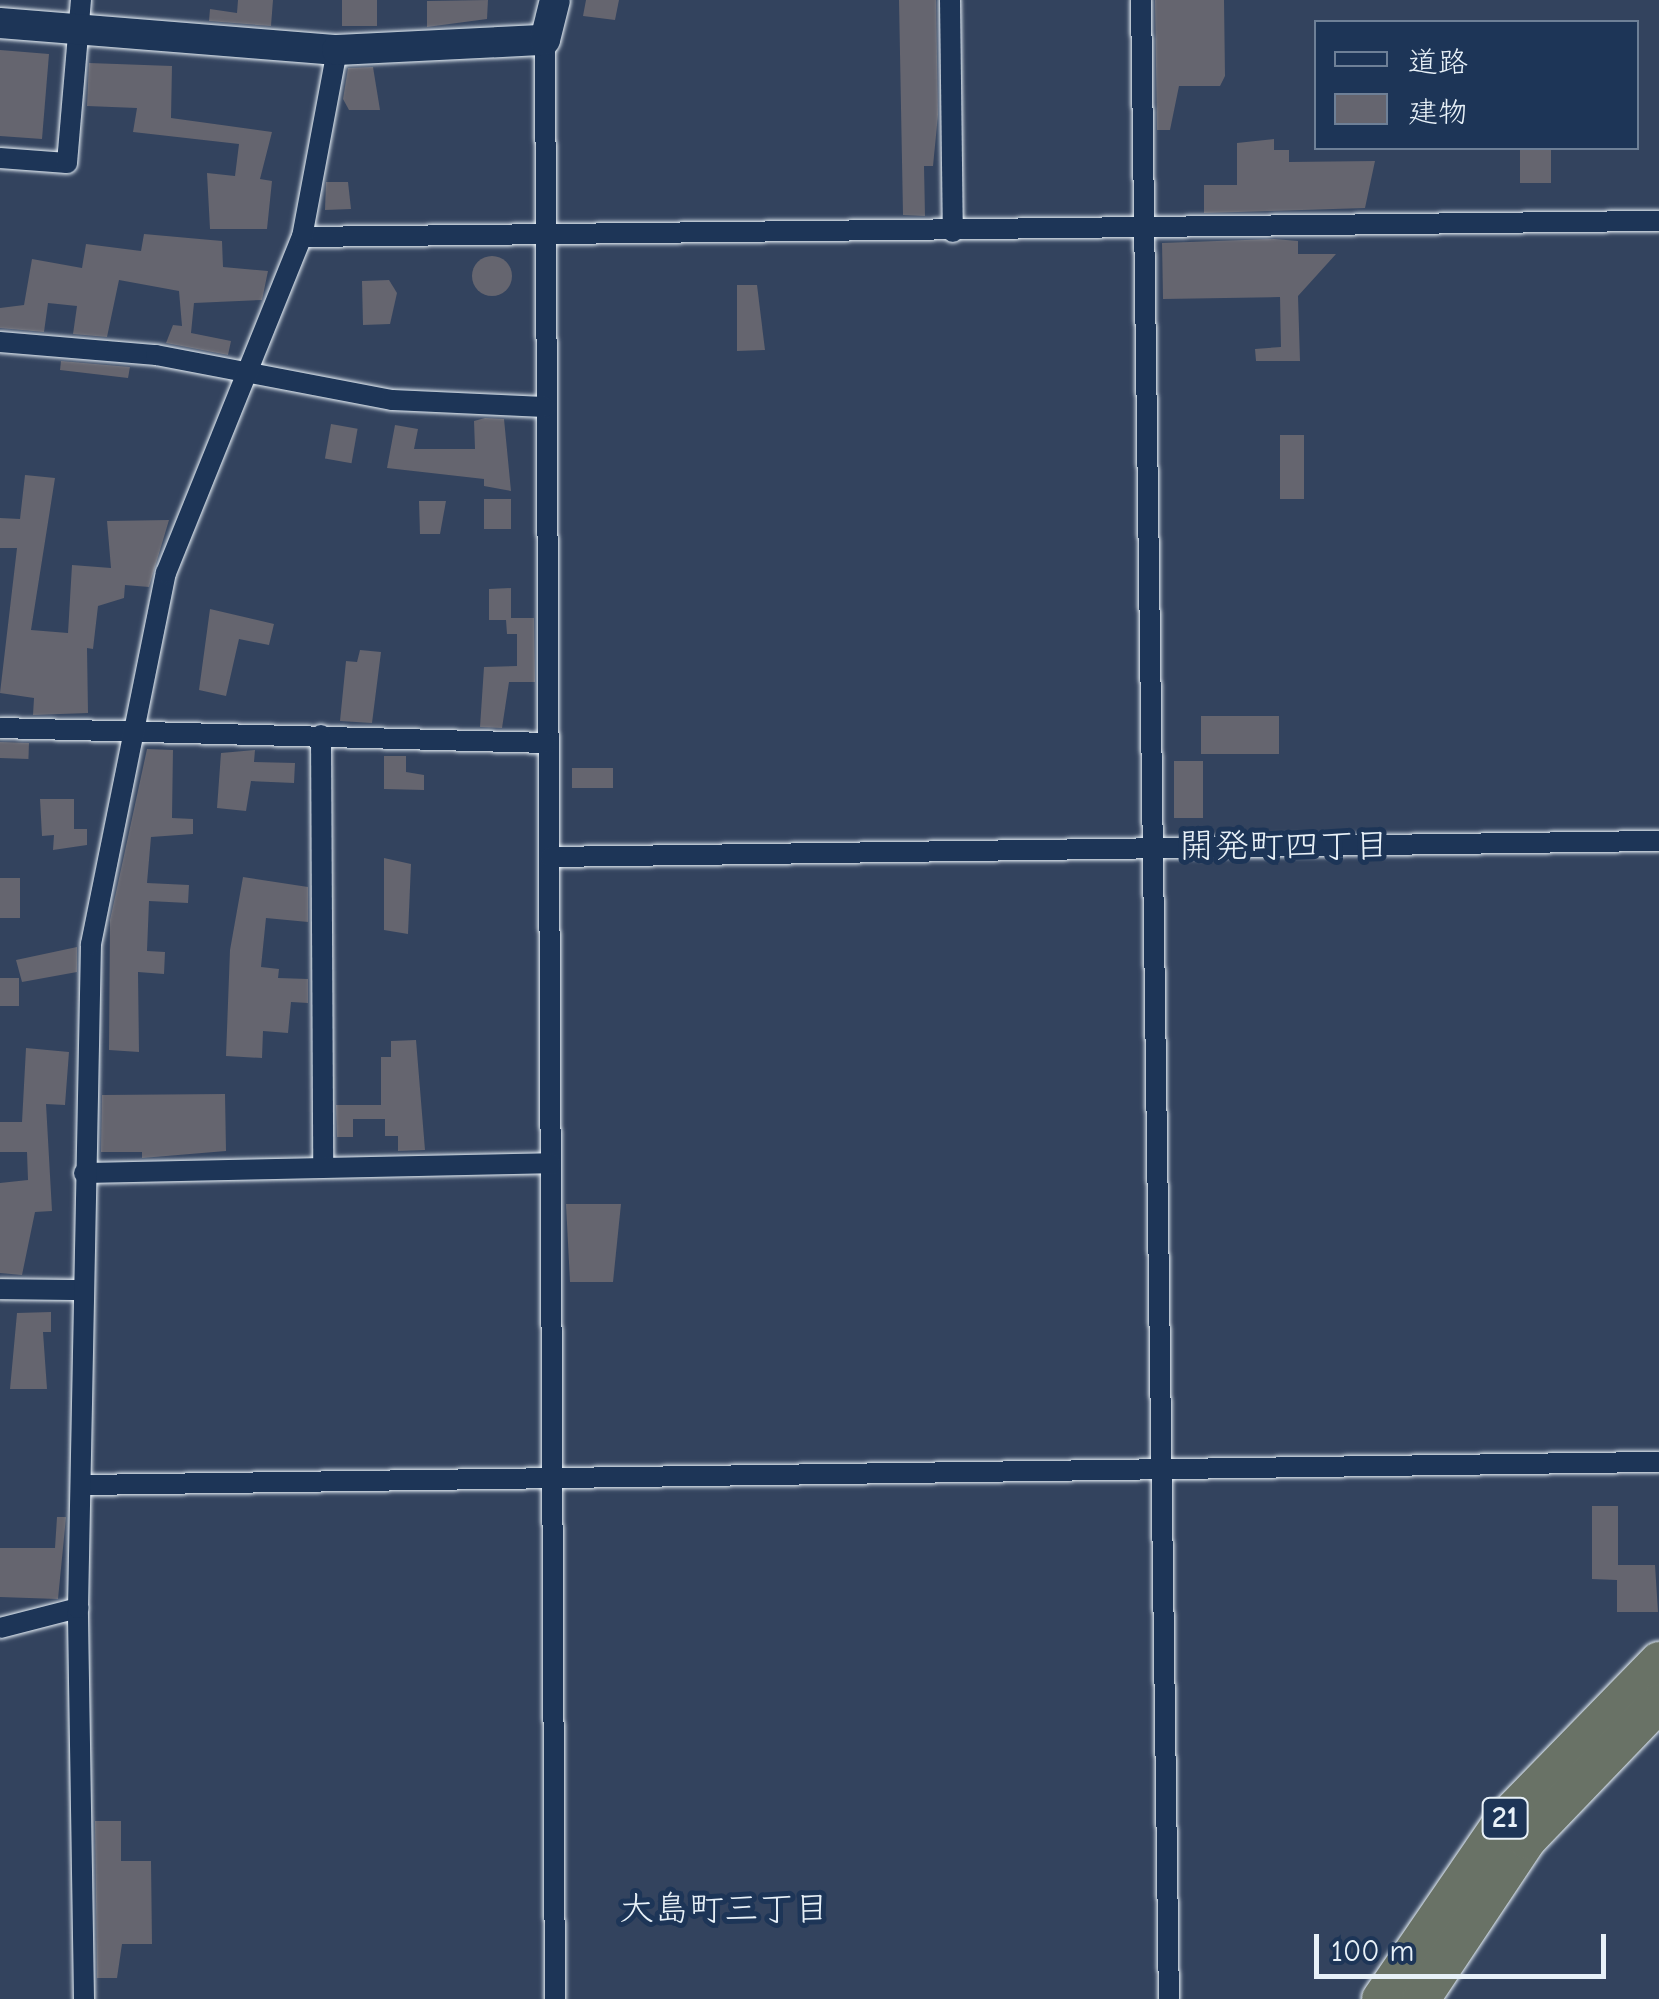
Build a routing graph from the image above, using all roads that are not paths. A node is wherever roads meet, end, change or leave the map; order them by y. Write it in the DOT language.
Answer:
graph roads {
  1 [pos="80,0"];
  2 [pos="556,0"];
  3 [pos="950,0"];
  4 [pos="1140,0"];
  5 [pos="0,23"];
  6 [pos="78,31"];
  7 [pos="545,40"];
  8 [pos="336,50"];
  9 [pos="0,158"];
  10 [pos="1659,221"];
  11 [pos="1143,226"];
  12 [pos="953,232"];
  13 [pos="302,237"];
  14 [pos="544,237"];
  15 [pos="0,342"];
  16 [pos="246,372"];
  17 [pos="545,407"];
  18 [pos="0,728"];
  19 [pos="134,728"];
  20 [pos="321,735"];
  21 [pos="546,743"];
  22 [pos="1659,841"];
  23 [pos="1152,850"];
  24 [pos="550,857"];
  25 [pos="550,1163"];
  26 [pos="323,1166"];
  27 [pos="84,1173"];
  28 [pos="0,1289"];
  29 [pos="83,1290"];
  30 [pos="1659,1462"];
  31 [pos="1160,1472"];
  32 [pos="556,1482"];
  33 [pos="82,1485"];
  34 [pos="78,1608"];
  35 [pos="0,1628"];
  36 [pos="1659,1661"];
  37 [pos="1659,1702"];
  38 [pos="84,1999"];
  39 [pos="555,1999"];
  40 [pos="1170,1999"];
  41 [pos="1381,1999"];
  42 [pos="1421,1999"];
  1 -- 6 [label="street"];
  2 -- 7 [label="street"];
  3 -- 12 [label="street"];
  4 -- 11 [label="street"];
  5 -- 6 [label="street"];
  6 -- 8 [label="street"];
  6 -- 9 [label="street"];
  7 -- 8 [label="street"];
  7 -- 14 [label="street"];
  8 -- 13 [label="street"];
  10 -- 11 [label="street"];
  11 -- 12 [label="street"];
  11 -- 23 [label="street"];
  12 -- 14 [label="street"];
  13 -- 14 [label="street"];
  13 -- 16 [label="street"];
  14 -- 17 [label="street"];
  15 -- 16 [label="street"];
  16 -- 17 [label="street"];
  16 -- 19 [label="street"];
  17 -- 21 [label="street"];
  18 -- 19 [label="street"];
  19 -- 20 [label="street"];
  19 -- 27 [label="street"];
  20 -- 21 [label="street"];
  20 -- 26 [label="street"];
  21 -- 24 [label="street"];
  22 -- 23 [label="street"];
  23 -- 24 [label="street"];
  23 -- 31 [label="street"];
  24 -- 25 [label="street"];
  25 -- 26 [label="street"];
  25 -- 32 [label="street"];
  26 -- 27 [label="street"];
  27 -- 29 [label="street"];
  28 -- 29 [label="street"];
  29 -- 33 [label="street"];
  30 -- 31 [label="street"];
  31 -- 32 [label="street"];
  31 -- 40 [label="street"];
  32 -- 33 [label="street"];
  32 -- 39 [label="street"];
  33 -- 34 [label="street"];
  34 -- 35 [label="street"];
  34 -- 38 [label="street"];
  36 -- 41 [label="highway, 21"];
  37 -- 42 [label="highway, 21"];
}
